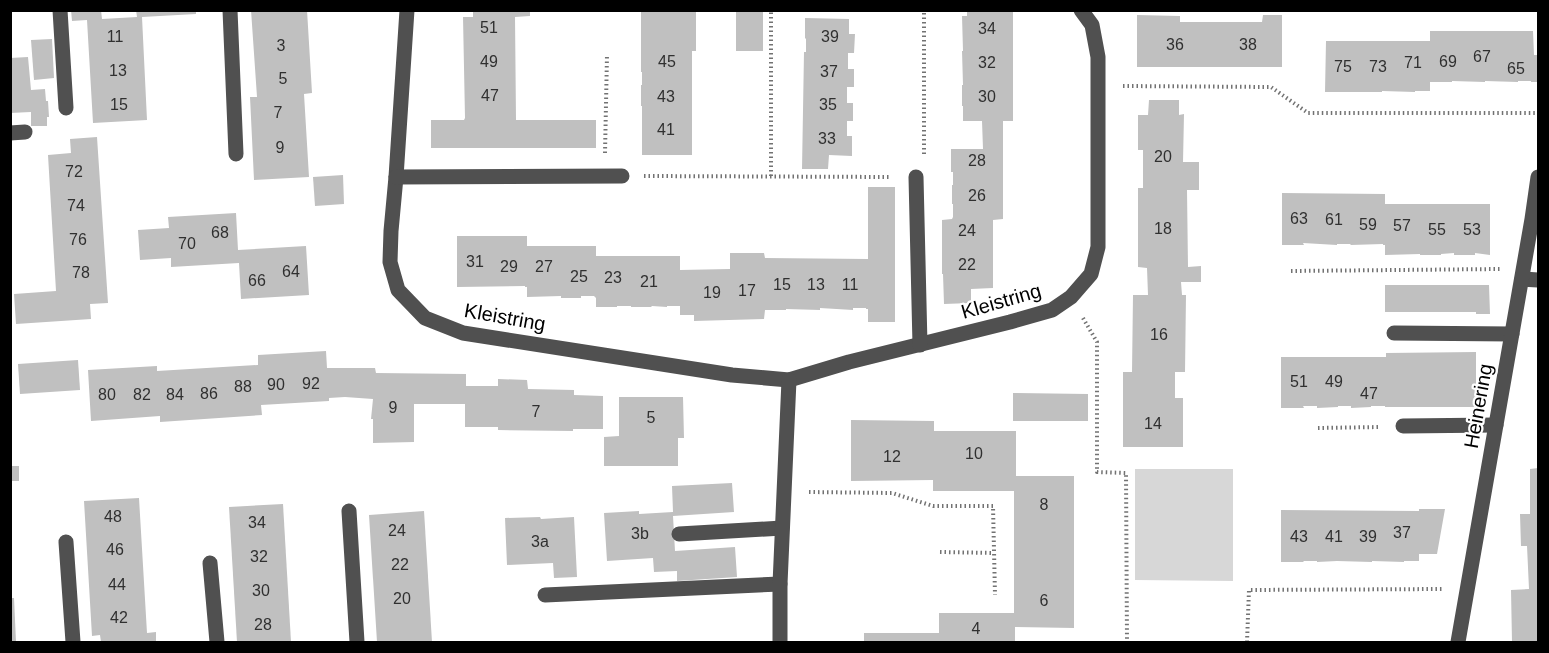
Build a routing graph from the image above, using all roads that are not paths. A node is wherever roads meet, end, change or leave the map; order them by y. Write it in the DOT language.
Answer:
graph roads {
  1 [pos="60,10"];
  2 [pos="230,10"];
  3 [pos="407,10"];
  4 [pos="1081,10"];
  5 [pos="66,108"];
  6 [pos="236,154"];
  7 [pos="622,176"];
  8 [pos="396,177"];
  9 [pos="916,177"];
  10 [pos="1539,177"];
  11 [pos="1523,274"];
  12 [pos="1539,279"];
  13 [pos="1394,333"];
  14 [pos="1512,334"];
  15 [pos="920,345"];
  16 [pos="789,380"];
  17 [pos="1496,424"];
  18 [pos="1403,426"];
  19 [pos="349,511"];
  20 [pos="782,528"];
  21 [pos="679,534"];
  22 [pos="66,542"];
  23 [pos="210,562"];
  24 [pos="780,584"];
  25 [pos="545,595"];
  26 [pos="73,642"];
  27 [pos="217,642"];
  28 [pos="357,642"];
  29 [pos="780,642"];
  30 [pos="1458,642"];
  1 -- 5 [label="street"];
  2 -- 6 [label="street"];
  3 -- 8 [label="street, Kleistring"];
  4 -- 15 [label="street, Kleistring"];
  7 -- 8 [label="street"];
  8 -- 16 [label="street, Kleistring"];
  9 -- 15 [label="street"];
  10 -- 11 [label="street, Heinering"];
  11 -- 12 [label="street"];
  11 -- 14 [label="street, Heinering"];
  13 -- 14 [label="street"];
  14 -- 17 [label="street, Heinering"];
  15 -- 16 [label="street, Kleistring"];
  16 -- 20 [label="street"];
  17 -- 18 [label="street"];
  17 -- 30 [label="street, Heinering"];
  19 -- 28 [label="street"];
  20 -- 21 [label="street"];
  20 -- 24 [label="street"];
  22 -- 26 [label="street"];
  23 -- 27 [label="street"];
  24 -- 25 [label="street"];
  24 -- 29 [label="street"];
}
